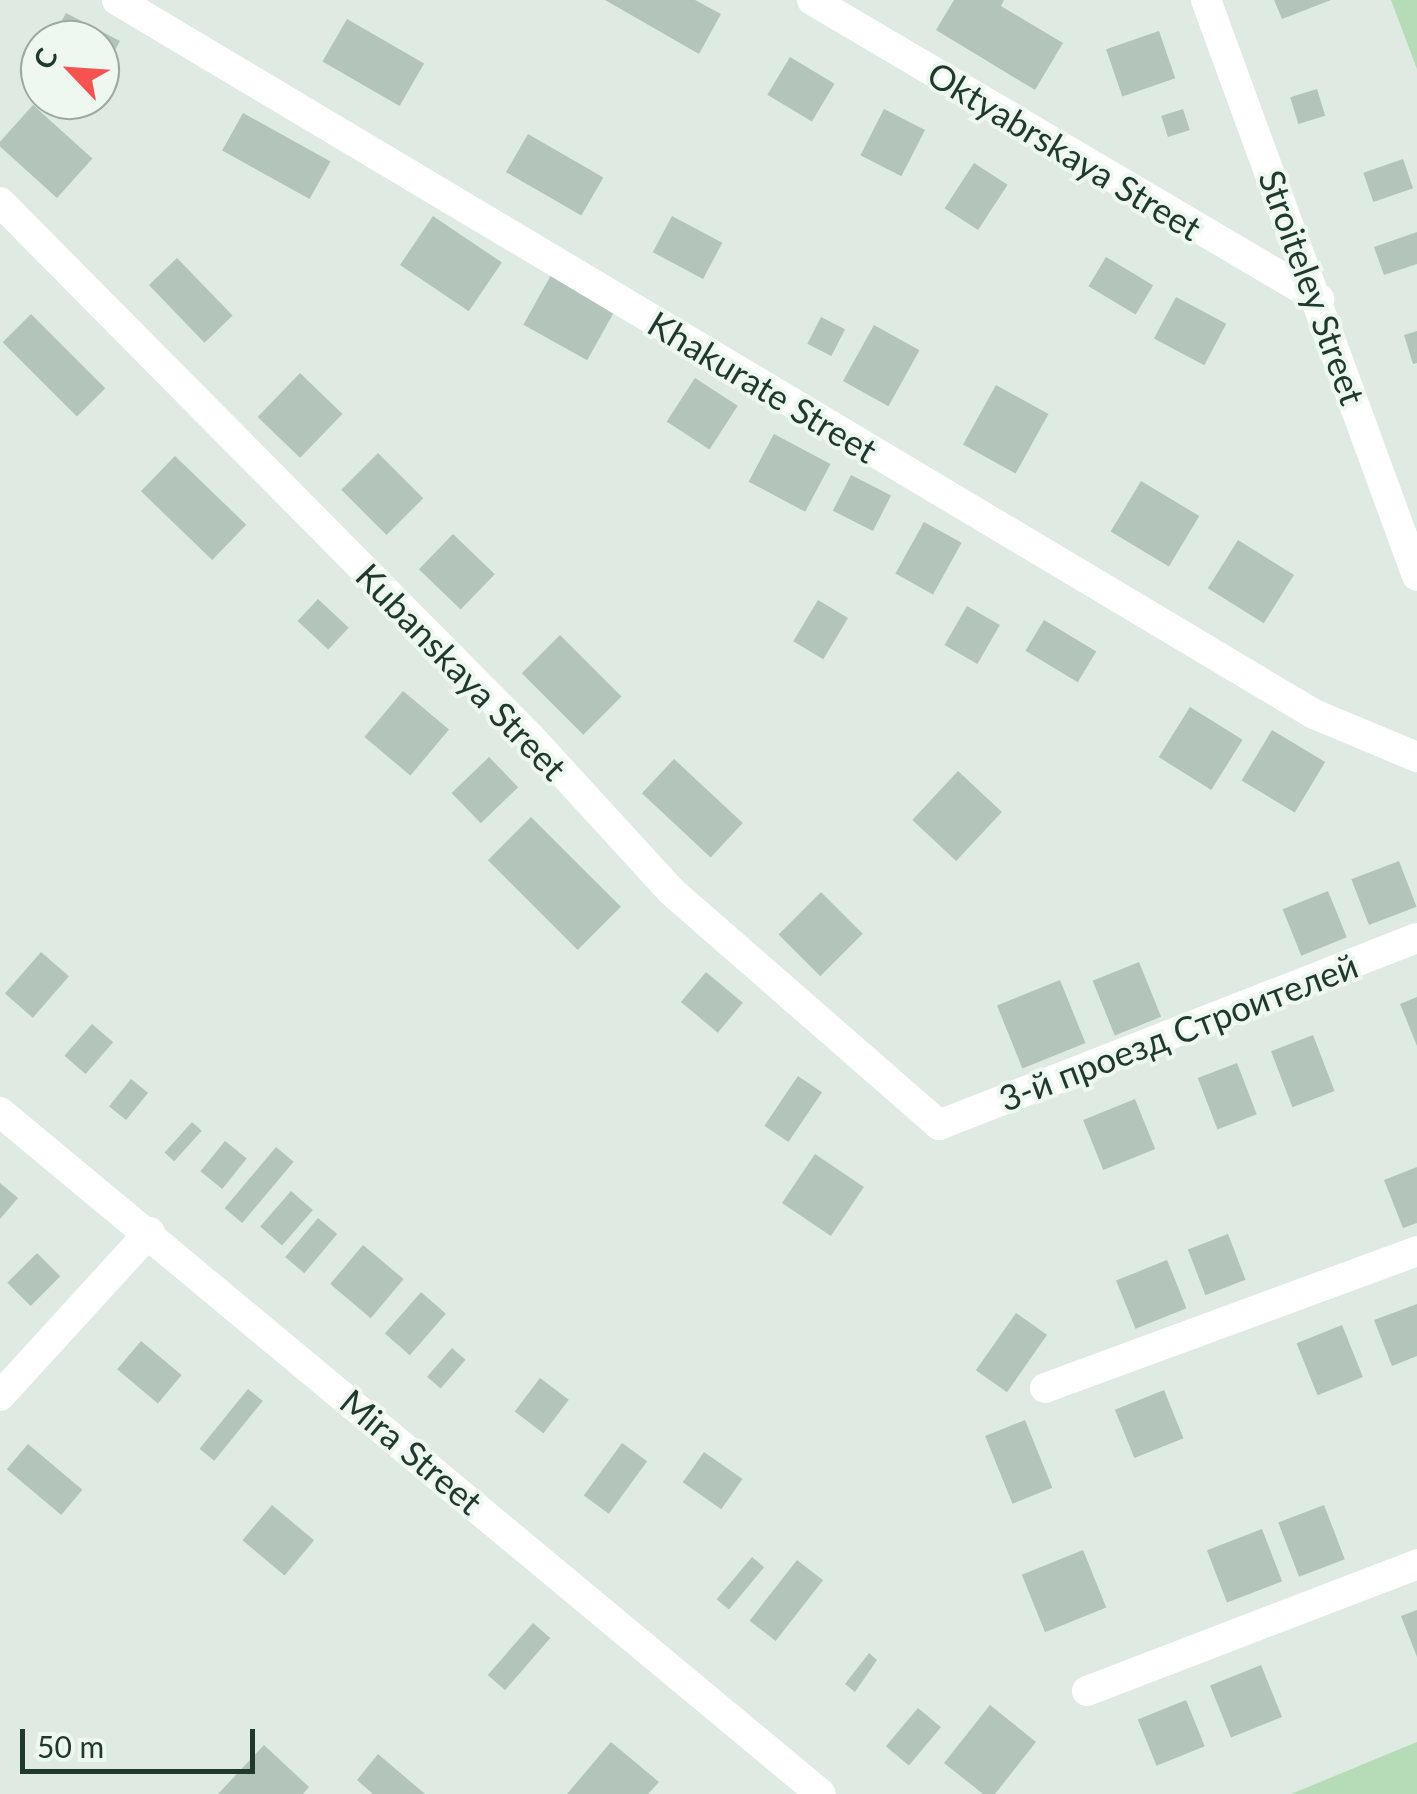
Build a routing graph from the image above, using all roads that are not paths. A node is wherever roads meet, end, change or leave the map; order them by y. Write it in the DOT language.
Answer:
graph roads {
  1 [pos="117,0"];
  2 [pos="812,0"];
  3 [pos="1206,0"];
  4 [pos="0,202"];
  5 [pos="1319,299"];
  6 [pos="1417,576"];
  7 [pos="1417,757"];
  8 [pos="1417,938"];
  9 [pos="0,1112"];
  10 [pos="938,1125"];
  11 [pos="150,1232"];
  12 [pos="1417,1251"];
  13 [pos="1045,1388"];
  14 [pos="0,1396"];
  15 [pos="1417,1564"];
  16 [pos="1087,1691"];
  17 [pos="821,1794"];
  1 -- 7 [label="street, Khakurate Street"];
  2 -- 5 [label="street, Oktyabrskaya Street"];
  3 -- 5 [label="street, Stroiteley Street"];
  4 -- 10 [label="street, Kubanskaya Street"];
  5 -- 6 [label="street, Stroiteley Street"];
  8 -- 10 [label="street, 3-й проезд Строителей"];
  9 -- 11 [label="street, Mira Street"];
  11 -- 14 [label="street"];
  11 -- 17 [label="street, Mira Street"];
  12 -- 13 [label="street"];
  15 -- 16 [label="street"];
}
